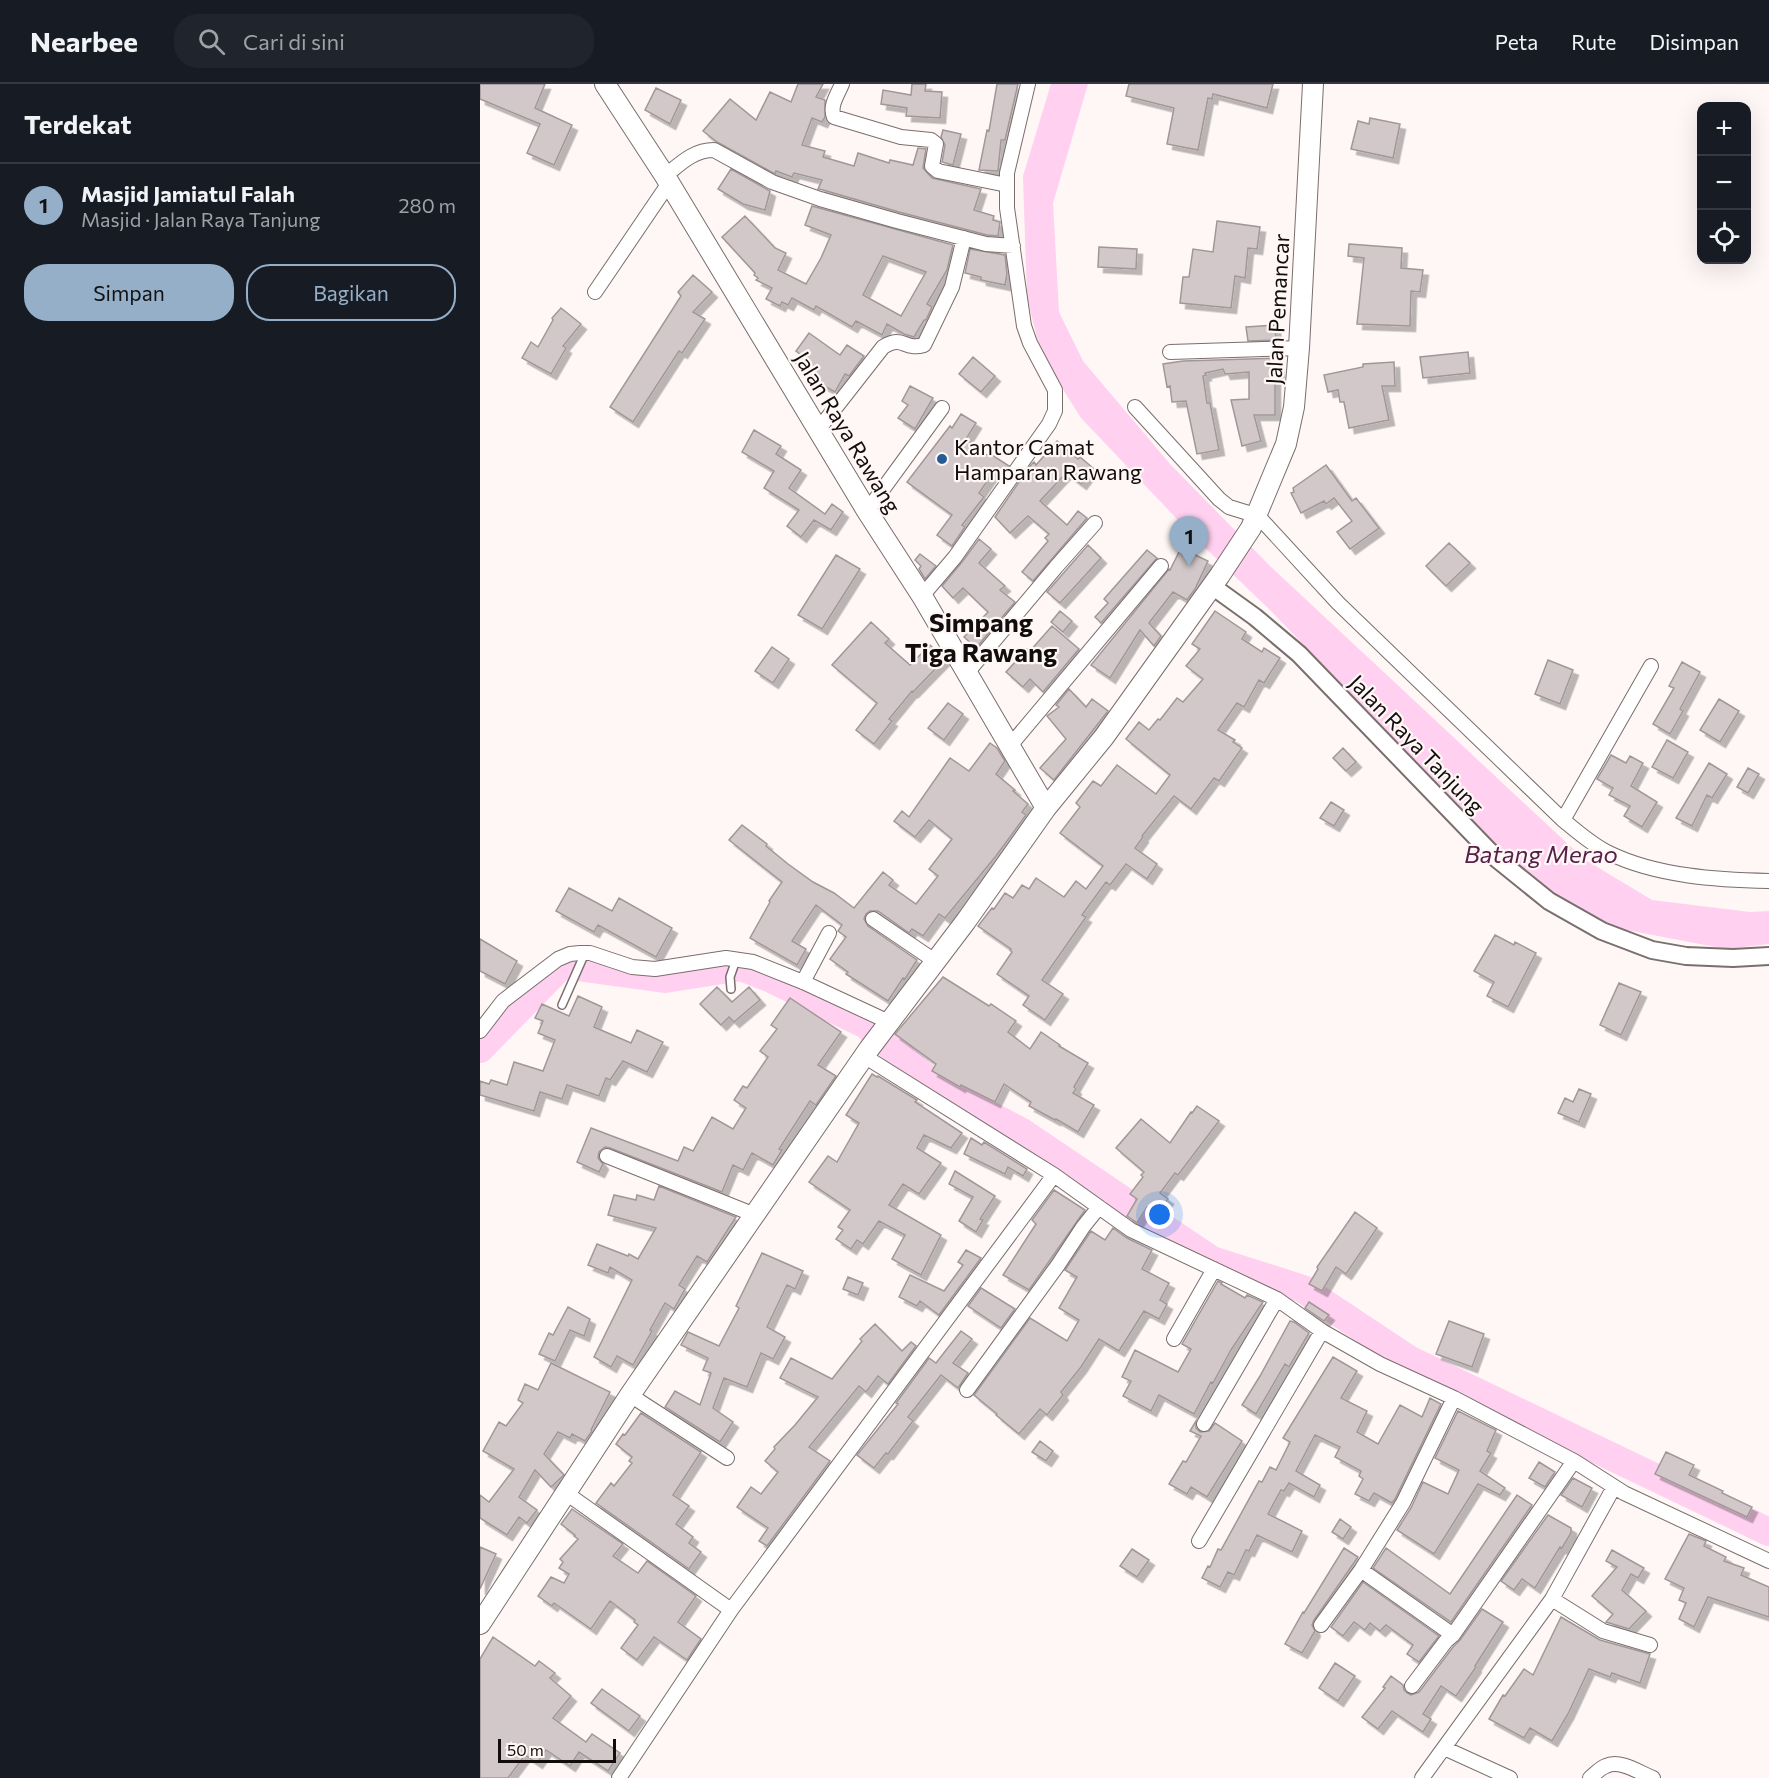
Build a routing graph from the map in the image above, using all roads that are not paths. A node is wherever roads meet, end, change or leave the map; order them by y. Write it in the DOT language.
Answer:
graph roads {
  1 [pos="605,84"];
  2 [pos="842,84"];
  3 [pos="1028,84"];
  4 [pos="1313,84"];
  5 [pos="667,179"];
  6 [pos="1007,185"];
  7 [pos="964,238"];
  8 [pos="1013,246"];
  9 [pos="595,292"];
  10 [pos="1299,348"];
  11 [pos="1170,352"];
  12 [pos="1135,407"];
  13 [pos="942,408"];
  14 [pos="818,430"];
  15 [pos="867,511"];
  16 [pos="1255,522"];
  17 [pos="1095,523"];
  18 [pos="1161,566"];
  19 [pos="1216,581"];
  20 [pos="921,596"];
  21 [pos="1651,666"];
  22 [pos="966,674"];
  23 [pos="1009,747"];
  24 [pos="1046,808"];
  25 [pos="1563,820"];
  26 [pos="1769,880"];
  27 [pos="873,919"];
  28 [pos="829,933"];
  29 [pos="584,956"];
  30 [pos="1769,956"];
  31 [pos="935,961"];
  32 [pos="736,962"];
  33 [pos="803,982"];
  34 [pos="731,989"];
  35 [pos="562,1005"];
  36 [pos="886,1025"];
  37 [pos="480,1031"];
  38 [pos="867,1053"];
  39 [pos="607,1156"];
  40 [pos="1054,1175"];
  41 [pos="1099,1207"];
  42 [pos="755,1215"];
  43 [pos="1214,1269"];
  44 [pos="1277,1299"];
  45 [pos="1322,1331"];
  46 [pos="1174,1339"];
  47 [pos="968,1390"];
  48 [pos="630,1395"];
  49 [pos="1454,1398"];
  50 [pos="1204,1424"];
  51 [pos="727,1458"];
  52 [pos="1574,1461"];
  53 [pos="1614,1487"];
  54 [pos="566,1493"];
  55 [pos="1199,1541"];
  56 [pos="1769,1561"];
  57 [pos="1361,1570"];
  58 [pos="1552,1599"];
  59 [pos="731,1610"];
  60 [pos="480,1624"];
  61 [pos="1321,1625"];
  62 [pos="1453,1635"];
  63 [pos="1650,1646"];
  64 [pos="1412,1686"];
  65 [pos="1444,1748"];
  66 [pos="619,1778"];
  67 [pos="1422,1778"];
  68 [pos="1510,1778"];
  69 [pos="1590,1778"];
  70 [pos="1653,1778"];
  1 -- 5 [label="main road, Jalan Raya Rawang"];
  2 -- 6 [label="street"];
  3 -- 6 [label="street"];
  4 -- 10 [label="main road, Jalan Pemancar"];
  5 -- 7 [label="street"];
  5 -- 9 [label="street"];
  5 -- 14 [label="main road, Jalan Raya Rawang"];
  6 -- 8 [label="street"];
  7 -- 8 [label="street"];
  7 -- 14 [label="street"];
  8 -- 20 [label="street"];
  10 -- 11 [label="street"];
  10 -- 16 [label="main road, Jalan Pemancar"];
  12 -- 16 [label="street"];
  13 -- 15 [label="street"];
  14 -- 15 [label="main road, Jalan Raya Rawang"];
  15 -- 20 [label="main road, Jalan Raya Rawang"];
  16 -- 19 [label="main road, Jalan Pemancar"];
  16 -- 25 [label="street"];
  17 -- 22 [label="street"];
  18 -- 23 [label="street"];
  19 -- 24 [label="main road, Jalan Pemancar"];
  19 -- 30 [label="street, Jalan Raya Tanjung"];
  20 -- 22 [label="main road, Jalan Raya Rawang"];
  21 -- 25 [label="street"];
  22 -- 23 [label="main road, Jalan Raya Rawang"];
  23 -- 24 [label="main road, Jalan Raya Rawang"];
  24 -- 31 [label="main road, Jalan Pemancar"];
  25 -- 26 [label="street"];
  27 -- 31 [label="street"];
  28 -- 33 [label="street"];
  29 -- 32 [label="street"];
  29 -- 35 [label="lane"];
  29 -- 37 [label="street"];
  31 -- 36 [label="main road, Jalan Pemancar"];
  32 -- 33 [label="street"];
  32 -- 34 [label="lane"];
  33 -- 36 [label="street"];
  36 -- 38 [label="main road, Jalan Pemancar"];
  38 -- 40 [label="street"];
  38 -- 42 [label="main road, Jalan Pemancar"];
  39 -- 42 [label="street"];
  40 -- 41 [label="street"];
  40 -- 59 [label="street"];
  41 -- 43 [label="street"];
  41 -- 47 [label="street"];
  42 -- 48 [label="main road, Jalan Pemancar"];
  43 -- 44 [label="street"];
  43 -- 46 [label="street"];
  44 -- 45 [label="street"];
  44 -- 50 [label="street"];
  45 -- 49 [label="street"];
  45 -- 55 [label="street"];
  48 -- 51 [label="street"];
  48 -- 54 [label="main road, Jalan Pemancar"];
  49 -- 52 [label="street"];
  49 -- 57 [label="street"];
  52 -- 53 [label="street"];
  52 -- 62 [label="street"];
  53 -- 56 [label="street"];
  53 -- 58 [label="street"];
  54 -- 59 [label="street"];
  54 -- 60 [label="main road, Jalan Pemancar"];
  57 -- 61 [label="street"];
  57 -- 62 [label="street"];
  58 -- 63 [label="street"];
  58 -- 65 [label="street"];
  59 -- 66 [label="street"];
  62 -- 64 [label="street"];
  65 -- 67 [label="street"];
  65 -- 68 [label="street"];
  69 -- 70 [label="street"];
}
